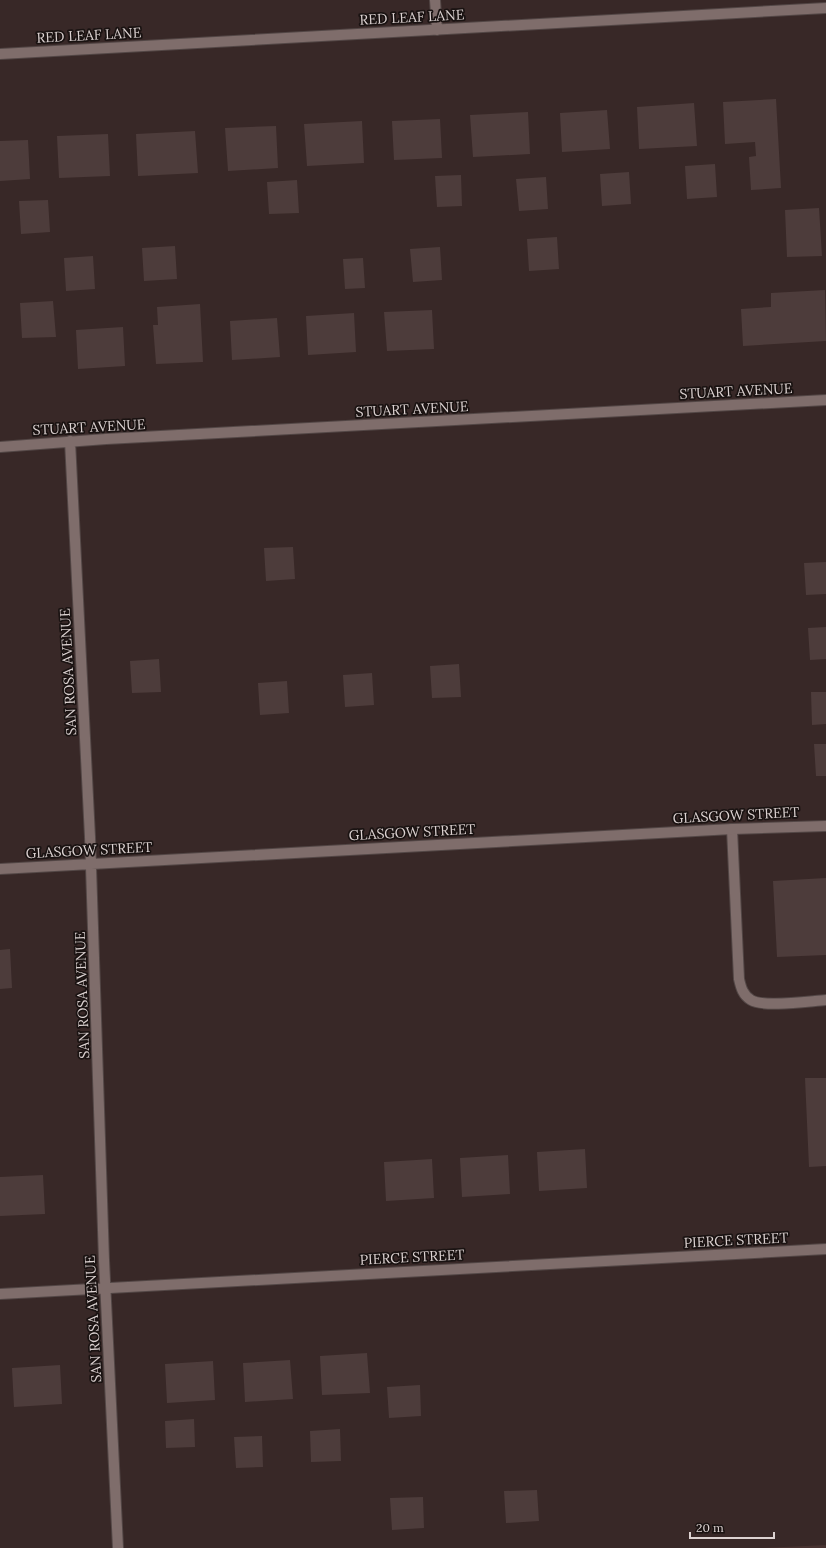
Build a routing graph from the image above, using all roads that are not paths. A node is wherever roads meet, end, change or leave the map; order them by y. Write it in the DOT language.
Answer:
graph roads {
  1 [pos="436,0"];
  2 [pos="826,8"];
  3 [pos="437,30"];
  4 [pos="0,54"];
  5 [pos="826,400"];
  6 [pos="70,441"];
  7 [pos="0,447"];
  8 [pos="826,826"];
  9 [pos="732,829"];
  10 [pos="91,864"];
  11 [pos="0,869"];
  12 [pos="826,1000"];
  13 [pos="826,1249"];
  14 [pos="105,1288"];
  15 [pos="0,1294"];
  16 [pos="118,1548"];
  1 -- 3 [label="street"];
  2 -- 3 [label="street, RED LEAF LANE"];
  3 -- 4 [label="street, RED LEAF LANE"];
  5 -- 6 [label="street, STUART AVENUE"];
  6 -- 7 [label="street, STUART AVENUE"];
  6 -- 10 [label="street, SAN ROSA AVENUE"];
  8 -- 9 [label="street, GLASGOW STREET"];
  9 -- 10 [label="street, GLASGOW STREET"];
  9 -- 12 [label="street"];
  10 -- 11 [label="street, GLASGOW STREET"];
  10 -- 14 [label="street, SAN ROSA AVENUE"];
  13 -- 14 [label="street, PIERCE STREET"];
  14 -- 15 [label="street, PIERCE STREET"];
  14 -- 16 [label="street, SAN ROSA AVENUE"];
}
